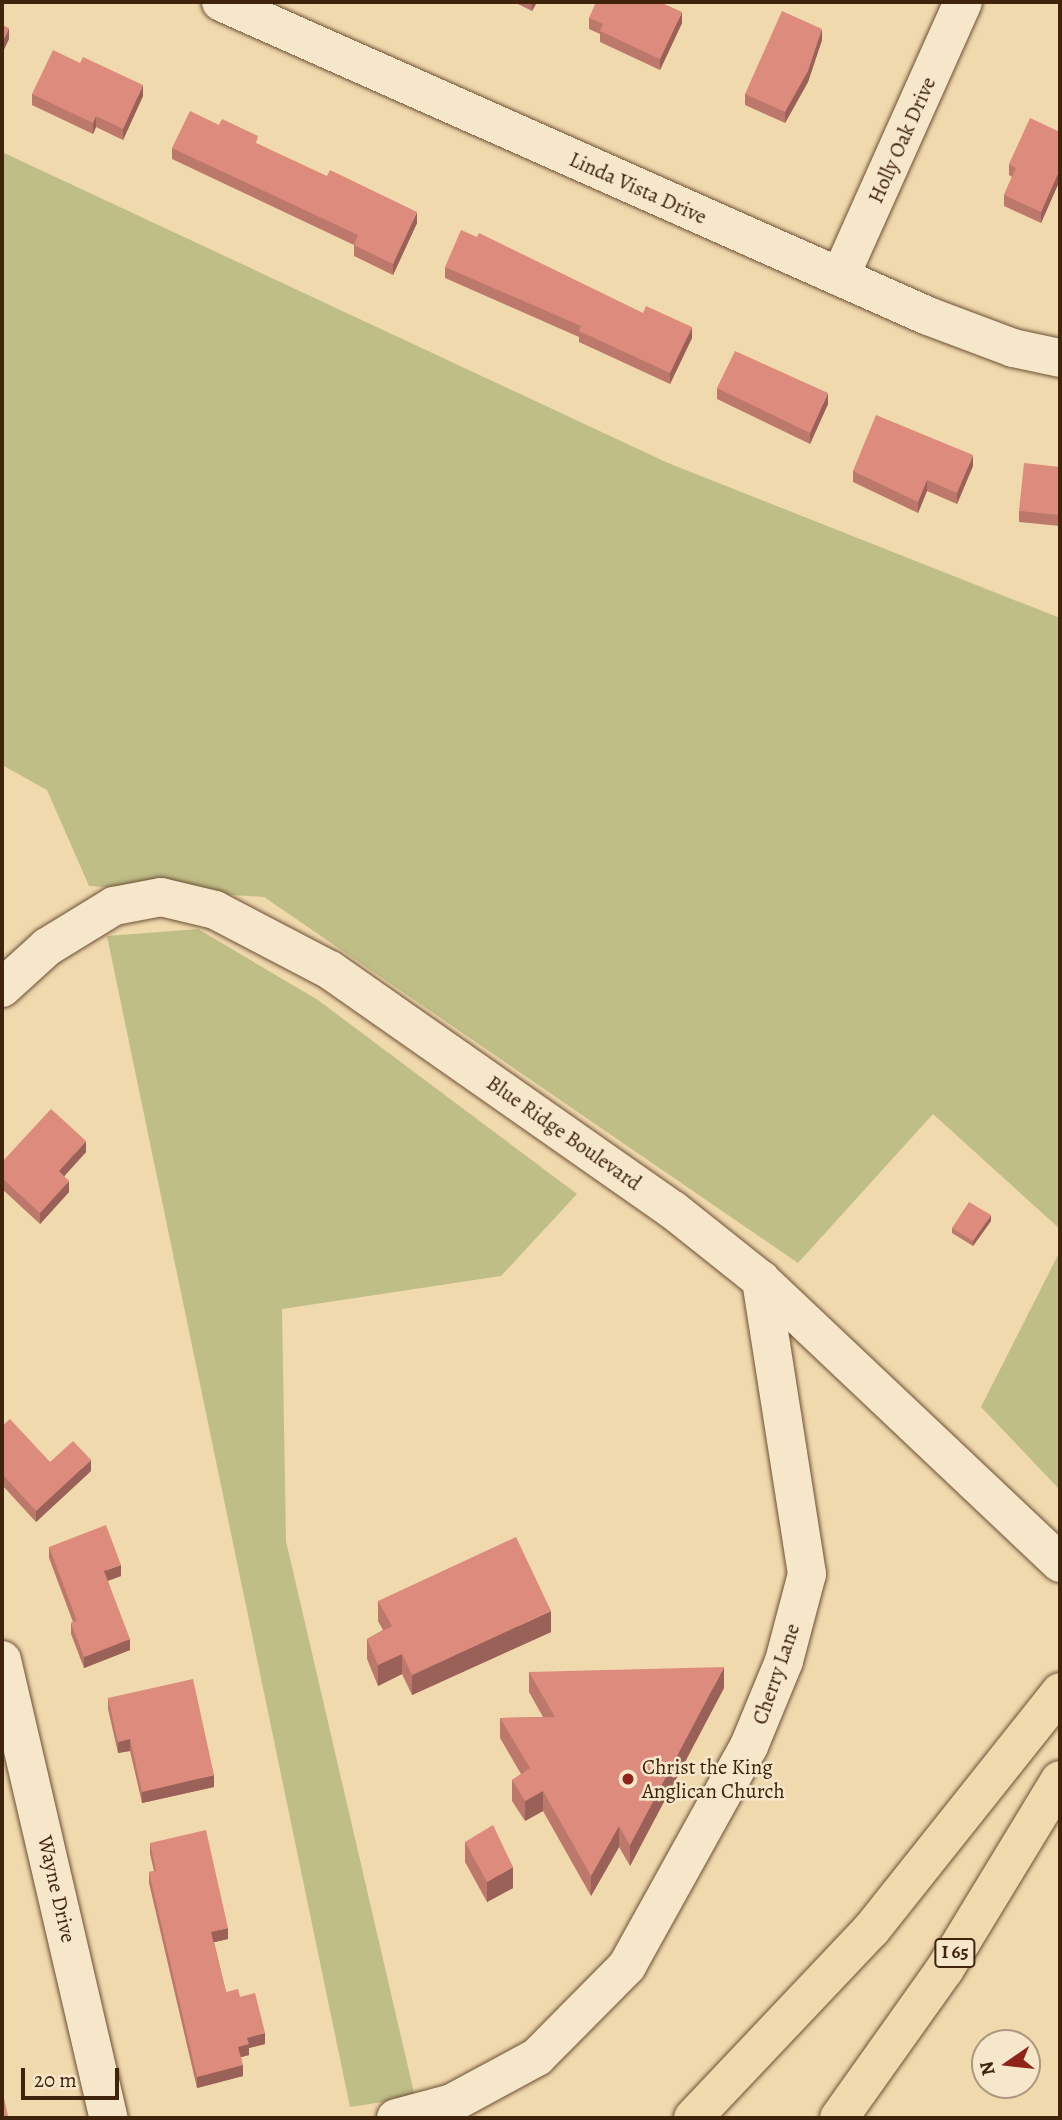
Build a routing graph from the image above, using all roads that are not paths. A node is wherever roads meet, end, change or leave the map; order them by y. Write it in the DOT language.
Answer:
graph roads {
  1 [pos="221,2"];
  2 [pos="963,2"];
  3 [pos="840,277"];
  4 [pos="1060,358"];
  5 [pos="2,988"];
  6 [pos="761,1280"];
  7 [pos="1060,1563"];
  8 [pos="2,1660"];
  9 [pos="1060,1692"];
  10 [pos="1060,1780"];
  11 [pos="109,2118"];
  12 [pos="396,2118"];
  13 [pos="693,2118"];
  14 [pos="839,2118"];
  1 -- 3 [label="street, Linda Vista Drive"];
  2 -- 3 [label="street, Holly Oak Drive"];
  3 -- 4 [label="street, Linda Vista Drive"];
  5 -- 6 [label="street, Blue Ridge Boulevard"];
  6 -- 7 [label="street, Blue Ridge Boulevard"];
  6 -- 12 [label="street, Cherry Lane"];
  8 -- 11 [label="street, Wayne Drive"];
  9 -- 13 [label="highway"];
  10 -- 14 [label="highway, I 65"];
}
